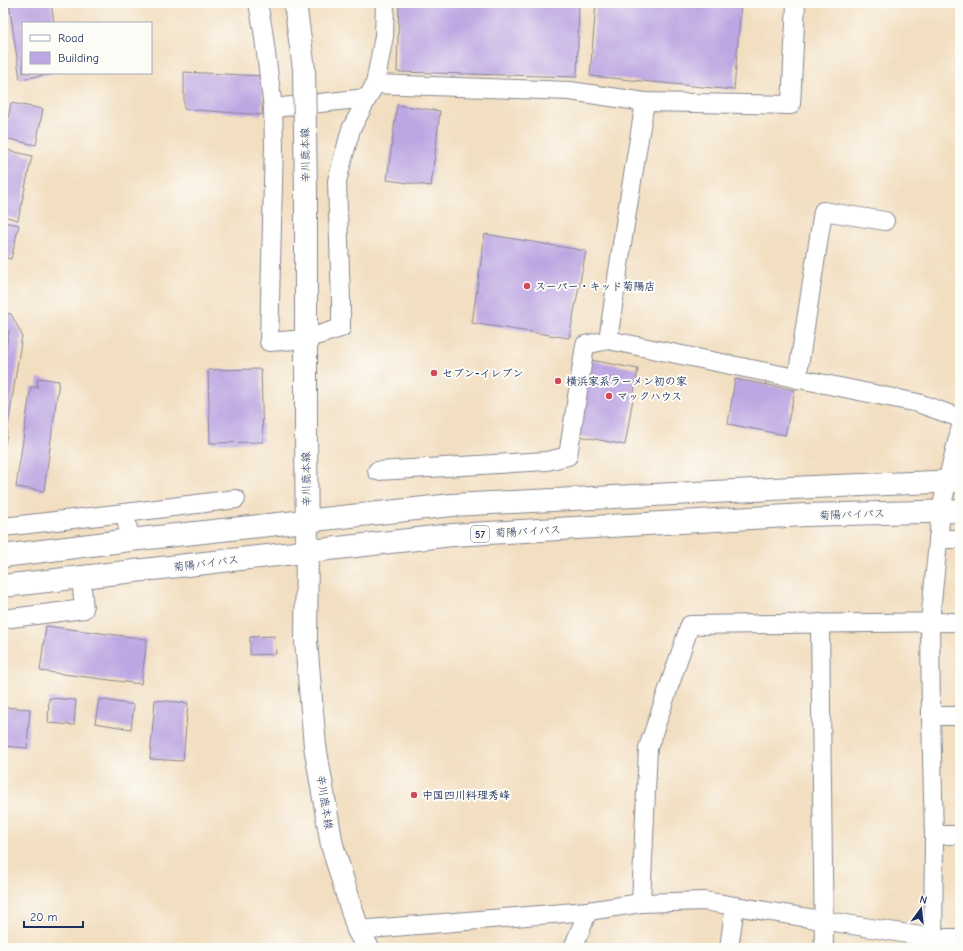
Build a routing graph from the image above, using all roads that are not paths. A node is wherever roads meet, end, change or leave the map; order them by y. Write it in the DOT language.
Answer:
graph roads {
  1 [pos="258,3"];
  2 [pos="295,3"];
  3 [pos="386,3"];
  4 [pos="796,3"];
  5 [pos="371,91"];
  6 [pos="645,102"];
  7 [pos="273,108"];
  8 [pos="885,221"];
  9 [pos="306,339"];
  10 [pos="608,340"];
  11 [pos="797,379"];
  12 [pos="960,418"];
  13 [pos="960,430"];
  14 [pos="377,471"];
  15 [pos="953,481"];
  16 [pos="236,499"];
  17 [pos="950,511"];
  18 [pos="125,513"];
  19 [pos="307,521"];
  20 [pos="3,527"];
  21 [pos="938,539"];
  22 [pos="960,539"];
  23 [pos="130,540"];
  24 [pos="307,552"];
  25 [pos="3,556"];
  26 [pos="81,577"];
  27 [pos="3,586"];
  28 [pos="3,619"];
  29 [pos="930,622"];
  30 [pos="960,622"];
  31 [pos="820,623"];
  32 [pos="931,716"];
  33 [pos="960,716"];
  34 [pos="934,835"];
  35 [pos="960,835"];
  36 [pos="641,903"];
  37 [pos="734,906"];
  38 [pos="588,911"];
  39 [pos="824,920"];
  40 [pos="960,938"];
  41 [pos="363,939"];
  42 [pos="933,943"];
  43 [pos="573,948"];
  44 [pos="729,948"];
  45 [pos="824,948"];
  1 -- 7 [label="street"];
  2 -- 9 [label="main road, 辛川鹿本線, bridge"];
  3 -- 5 [label="street"];
  4 -- 6 [label="street"];
  5 -- 6 [label="street"];
  5 -- 7 [label="street"];
  5 -- 9 [label="street"];
  6 -- 10 [label="street"];
  7 -- 9 [label="street"];
  8 -- 11 [label="street"];
  9 -- 19 [label="main road, 辛川鹿本線"];
  10 -- 11 [label="street"];
  10 -- 14 [label="street"];
  11 -- 12 [label="street"];
  13 -- 15 [label="street"];
  15 -- 17 [label="street"];
  15 -- 19 [label="main road"];
  16 -- 18 [label="street"];
  17 -- 21 [label="street"];
  17 -- 24 [label="main road, 菊陽バイパス / 57"];
  18 -- 20 [label="street"];
  18 -- 23 [label="street"];
  19 -- 23 [label="main road"];
  19 -- 24 [label="main road, 辛川鹿本線"];
  21 -- 22 [label="street"];
  21 -- 29 [label="street"];
  23 -- 25 [label="main road"];
  24 -- 26 [label="main road, 菊陽バイパス / 57"];
  24 -- 41 [label="main road, 辛川鹿本線"];
  26 -- 27 [label="main road, 菊陽バイパス / 57"];
  26 -- 28 [label="street"];
  29 -- 30 [label="street"];
  29 -- 31 [label="street"];
  29 -- 32 [label="street"];
  31 -- 36 [label="street"];
  31 -- 39 [label="street"];
  32 -- 33 [label="street"];
  32 -- 34 [label="street"];
  34 -- 35 [label="street"];
  34 -- 42 [label="street"];
  36 -- 37 [label="street"];
  36 -- 38 [label="street"];
  37 -- 39 [label="street"];
  37 -- 44 [label="street"];
  38 -- 41 [label="street"];
  38 -- 43 [label="street"];
  39 -- 42 [label="street"];
  39 -- 45 [label="street"];
  40 -- 42 [label="street"];
}
